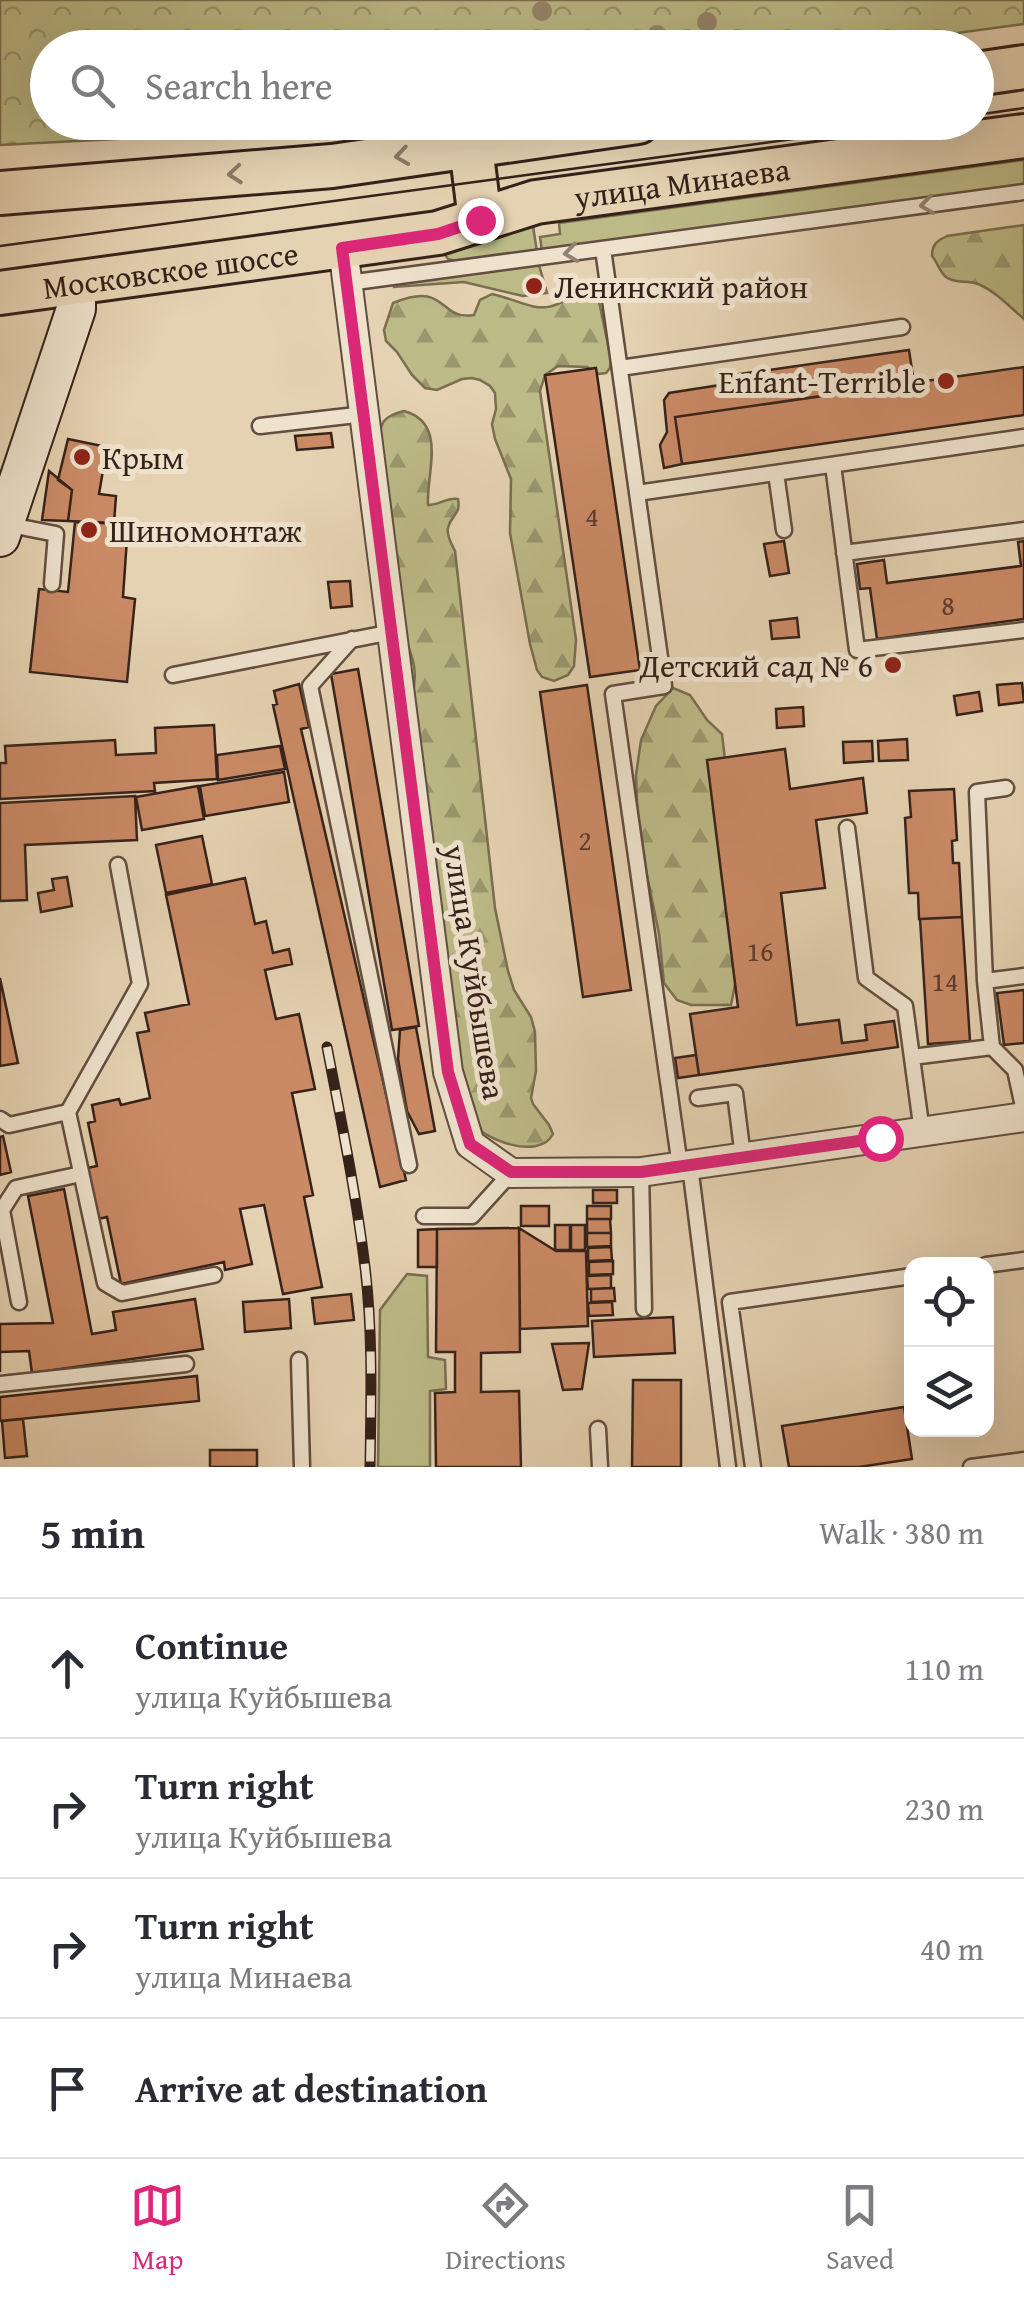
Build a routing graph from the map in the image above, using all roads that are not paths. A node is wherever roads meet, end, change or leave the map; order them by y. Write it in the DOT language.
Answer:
graph roads {
  1 [pos="1024,67"];
  2 [pos="994,71"];
  3 [pos="1024,136"];
  4 [pos="513,140"];
  5 [pos="471,146"];
  6 [pos="1024,192"];
  7 [pos="0,193"];
  8 [pos="480,220"];
  9 [pos="603,249"];
  10 [pos="345,266"];
  11 [pos="76,283"];
  12 [pos="0,293"];
  13 [pos="902,327"];
  14 [pos="620,368"];
  15 [pos="364,414"];
  16 [pos="260,426"];
  17 [pos="1024,437"];
  18 [pos="833,465"];
  19 [pos="776,473"];
  20 [pos="637,493"];
  21 [pos="2,530"];
  22 [pos="784,530"];
  23 [pos="1024,530"];
  24 [pos="844,554"];
  25 [pos="52,584"];
  26 [pos="1024,630"];
  27 [pos="392,632"];
  28 [pos="352,640"];
  29 [pos="173,675"];
  30 [pos="1006,788"];
  31 [pos="847,828"];
  32 [pos="118,865"];
  33 [pos="1024,976"];
  34 [pos="985,981"];
  35 [pos="992,1047"];
  36 [pos="912,1057"];
  37 [pos="698,1098"];
  38 [pos="68,1112"];
  39 [pos="1024,1114"];
  40 [pos="0,1120"];
  41 [pos="922,1132"];
  42 [pos="742,1157"];
  43 [pos="409,1165"];
  44 [pos="685,1166"];
  45 [pos="511,1172"];
  46 [pos="641,1172"];
  47 [pos="81,1174"];
  48 [pos="424,1216"];
  49 [pos="1024,1260"];
  50 [pos="994,1265"];
  51 [pos="214,1275"];
  52 [pos="904,1277"];
  53 [pos="19,1302"];
  54 [pos="644,1309"];
  55 [pos="299,1360"];
  56 [pos="186,1364"];
  57 [pos="0,1384"];
  58 [pos="598,1428"];
  59 [pos="1024,1460"];
  60 [pos="302,1467"];
  61 [pos="600,1467"];
  62 [pos="728,1467"];
  63 [pos="753,1467"];
  64 [pos="972,1467"];
  1 -- 2 [label="main road"];
  3 -- 8 [label="main road, улица Минаева"];
  4 -- 5 [label="main road, улица Минаева"];
  5 -- 7 [label="main road, улица Минаева, one-way"];
  5 -- 8 [label="main road"];
  6 -- 9 [label="lane, one-way"];
  8 -- 10 [label="main road, улица Минаева"];
  9 -- 10 [label="lane, one-way"];
  9 -- 14 [label="lane"];
  10 -- 11 [label="main road, Московское шоссе"];
  10 -- 15 [label="street, улица Куйбышева"];
  11 -- 12 [label="main road, Московское шоссе"];
  11 -- 21 [label="street"];
  13 -- 14 [label="lane"];
  14 -- 20 [label="lane"];
  15 -- 16 [label="lane"];
  15 -- 27 [label="street, улица Куйбышева"];
  17 -- 18 [label="lane"];
  18 -- 19 [label="lane"];
  18 -- 24 [label="lane"];
  19 -- 20 [label="lane"];
  19 -- 22 [label="lane"];
  20 -- 44 [label="lane"];
  21 -- 25 [label="lane"];
  23 -- 24 [label="lane"];
  24 -- 26 [label="lane"];
  27 -- 28 [label="lane"];
  27 -- 45 [label="street, улица Куйбышева"];
  28 -- 29 [label="lane"];
  28 -- 43 [label="lane"];
  30 -- 34 [label="lane"];
  31 -- 36 [label="lane"];
  32 -- 38 [label="lane"];
  33 -- 34 [label="lane"];
  34 -- 35 [label="lane"];
  35 -- 36 [label="lane"];
  35 -- 39 [label="lane"];
  36 -- 41 [label="lane"];
  37 -- 42 [label="lane"];
  38 -- 40 [label="lane"];
  38 -- 47 [label="lane"];
  39 -- 41 [label="street"];
  41 -- 42 [label="street"];
  42 -- 44 [label="street"];
  44 -- 46 [label="street"];
  44 -- 62 [label="lane"];
  45 -- 46 [label="street"];
  45 -- 48 [label="lane"];
  46 -- 54 [label="lane"];
  47 -- 51 [label="lane"];
  47 -- 53 [label="lane"];
  49 -- 50 [label="lane"];
  52 -- 63 [label="lane"];
  55 -- 60 [label="lane"];
  56 -- 57 [label="lane"];
  58 -- 61 [label="lane"];
  59 -- 64 [label="lane"];
}
